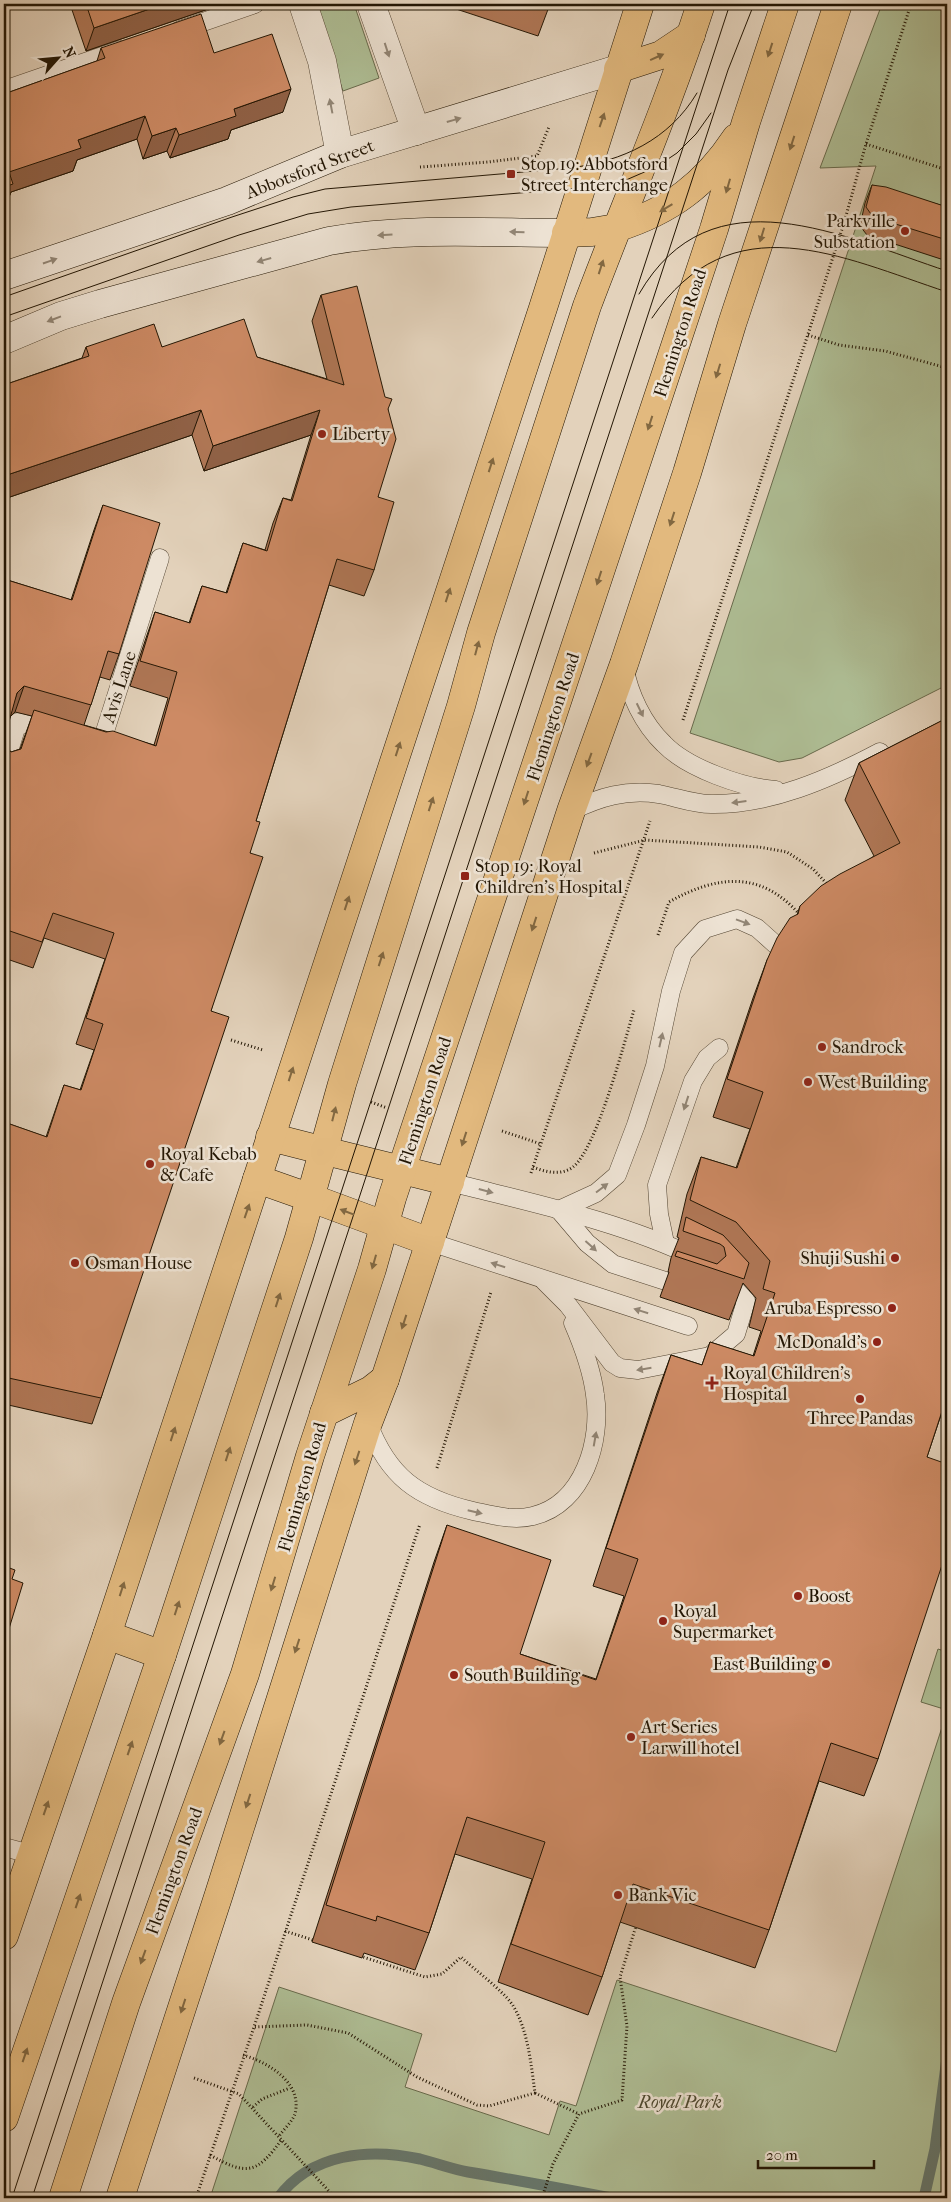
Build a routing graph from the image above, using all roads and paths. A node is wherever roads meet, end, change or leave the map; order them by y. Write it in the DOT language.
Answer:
graph roads {
  1 [pos="256,4"];
  2 [pos="303,4"];
  3 [pos="371,4"];
  4 [pos="640,4"];
  5 [pos="702,4"];
  6 [pos="785,4"];
  7 [pos="838,4"];
  8 [pos="911,4"];
  9 [pos="168,34"];
  10 [pos="691,35"];
  11 [pos="132,46"];
  12 [pos="618,69"];
  13 [pos="4,90"];
  14 [pos="552,119"];
  15 [pos="746,122"];
  16 [pos="416,131"];
  17 [pos="866,144"];
  18 [pos="340,154"];
  19 [pos="416,167"];
  20 [pos="947,170"];
  21 [pos="616,228"];
  22 [pos="566,233"];
  23 [pos="4,276"];
  24 [pos="808,334"];
  25 [pos="4,340"];
  26 [pos="947,368"];
  27 [pos="160,558"];
  28 [pos="624,664"];
  29 [pos="681,725"];
  30 [pos="898,743"];
  31 [pos="4,767"];
  32 [pos="786,791"];
  33 [pos="571,811"];
  34 [pos="652,816"];
  35 [pos="645,840"];
  36 [pos="554,862"];
  37 [pos="831,889"];
  38 [pos="776,945"];
  39 [pos="230,1040"];
  40 [pos="719,1048"];
  41 [pos="296,1060"];
  42 [pos="339,1092"];
  43 [pos="420,1118"];
  44 [pos="470,1120"];
  45 [pos="270,1137"];
  46 [pos="541,1144"];
  47 [pos="325,1151"];
  48 [pos="402,1170"];
  49 [pos="258,1179"];
  50 [pos="450,1182"];
  51 [pos="310,1198"];
  52 [pos="522,1201"];
  53 [pos="559,1210"];
  54 [pos="384,1225"];
  55 [pos="430,1242"];
  56 [pos="665,1243"];
  57 [pos="499,1265"];
  58 [pos="544,1281"];
  59 [pos="557,1294"];
  60 [pos="701,1294"];
  61 [pos="688,1326"];
  62 [pos="385,1379"];
  63 [pos="324,1413"];
  64 [pos="368,1423"];
  65 [pos="429,1496"];
  66 [pos="107,1635"];
  67 [pos="162,1655"];
  68 [pos="4,1847"];
  69 [pos="30,1854"];
  70 [pos="639,1916"];
  71 [pos="285,1930"];
  72 [pos="4,1936"];
  73 [pos="320,1942"];
  74 [pos="354,1954"];
  75 [pos="254,2027"];
  76 [pos="243,2055"];
  77 [pos="162,2068"];
  78 [pos="290,2088"];
  79 [pos="231,2090"];
  80 [pos="535,2093"];
  81 [pos="253,2107"];
  82 [pos="579,2114"];
  83 [pos="4,2118"];
  84 [pos="280,2137"];
  85 [pos="210,2155"];
  86 [pos="63,2198"];
  87 [pos="120,2198"];
  88 [pos="196,2198"];
  89 [pos="334,2198"];
  90 [pos="542,2198"];
  1 -- 9 [label="lane"];
  18 -- 2 [label="street, one-way"];
  3 -- 16 [label="street, one-way"];
  4 -- 12 [label="main road"];
  5 -- 10 [label="main road"];
  6 -- 15 [label="main road, Flemington Road, one-way"];
  7 -- 28 [label="main road, one-way"];
  8 -- 17 [label="path"];
  12 -- 10 [label="main road, one-way"];
  10 -- 21 [label="main road"];
  11 -- 13 [label="lane"];
  16 -- 12 [label="street, Abbotsford Street, one-way"];
  22 -- 12 [label="main road, one-way"];
  14 -- 19 [label="path"];
  15 -- 21 [label="main road, one-way"];
  15 -- 43 [label="main road, Flemington Road, one-way"];
  16 -- 18 [label="street, Abbotsford Street"];
  17 -- 20 [label="path"];
  17 -- 24 [label="path"];
  23 -- 18 [label="street, Abbotsford Street, one-way"];
  21 -- 22 [label="main road"];
  42 -- 21 [label="main road, one-way"];
  22 -- 25 [label="street, one-way"];
  41 -- 22 [label="main road, one-way"];
  24 -- 26 [label="path"];
  24 -- 29 [label="path"];
  27 -- 31 [label="lane, Avis Lane"];
  28 -- 32 [label="lane, one-way"];
  28 -- 33 [label="main road, one-way"];
  30 -- 32 [label="lane"];
  32 -- 33 [label="lane, one-way"];
  33 -- 36 [label="main road"];
  34 -- 35 [label="path"];
  35 -- 36 [label="path"];
  35 -- 37 [label="path"];
  35 -- 46 [label="path"];
  36 -- 44 [label="main road, one-way"];
  53 -- 38 [label="lane, one-way"];
  39 -- 41 [label="path"];
  40 -- 56 [label="lane, one-way"];
  45 -- 41 [label="main road, one-way"];
  42 -- 43 [label="path"];
  47 -- 42 [label="main road, one-way"];
  43 -- 48 [label="main road, Flemington Road"];
  44 -- 46 [label="path"];
  44 -- 50 [label="main road, one-way"];
  45 -- 47 [label="main road"];
  45 -- 49 [label="main road"];
  46 -- 52 [label="path"];
  47 -- 48 [label="main road"];
  47 -- 51 [label="main road"];
  48 -- 50 [label="main road"];
  48 -- 54 [label="main road, Flemington Road"];
  49 -- 51 [label="main road"];
  66 -- 49 [label="main road, one-way"];
  50 -- 52 [label="lane, one-way"];
  50 -- 55 [label="main road"];
  54 -- 51 [label="main road, one-way"];
  67 -- 51 [label="main road, one-way"];
  52 -- 53 [label="lane"];
  53 -- 56 [label="lane"];
  53 -- 60 [label="lane, one-way"];
  54 -- 55 [label="main road"];
  54 -- 63 [label="main road, Flemington Road, one-way"];
  57 -- 55 [label="lane, one-way"];
  55 -- 62 [label="main road, one-way"];
  56 -- 59 [label="lane, one-way"];
  57 -- 58 [label="lane"];
  57 -- 65 [label="path"];
  58 -- 59 [label="lane"];
  61 -- 58 [label="lane, one-way"];
  65 -- 59 [label="lane, one-way"];
  62 -- 63 [label="main road"];
  62 -- 64 [label="main road"];
  63 -- 86 [label="main road, Flemington Road, one-way"];
  64 -- 65 [label="lane"];
  64 -- 77 [label="main road, one-way"];
  65 -- 71 [label="path"];
  66 -- 67 [label="main road"];
  69 -- 66 [label="main road, one-way"];
  83 -- 67 [label="main road, one-way"];
  68 -- 69 [label="lane"];
  69 -- 72 [label="main road"];
  70 -- 82 [label="path"];
  71 -- 73 [label="path"];
  71 -- 75 [label="path"];
  74 -- 80 [label="path"];
  75 -- 76 [label="path"];
  75 -- 80 [label="path"];
  76 -- 78 [label="path"];
  76 -- 79 [label="path"];
  77 -- 79 [label="path"];
  77 -- 87 [label="main road"];
  78 -- 81 [label="path"];
  78 -- 84 [label="path"];
  79 -- 81 [label="path"];
  79 -- 85 [label="path"];
  80 -- 82 [label="path"];
  81 -- 84 [label="path"];
  82 -- 90 [label="path"];
  84 -- 85 [label="path"];
  84 -- 89 [label="path"];
  85 -- 88 [label="path"];
}
